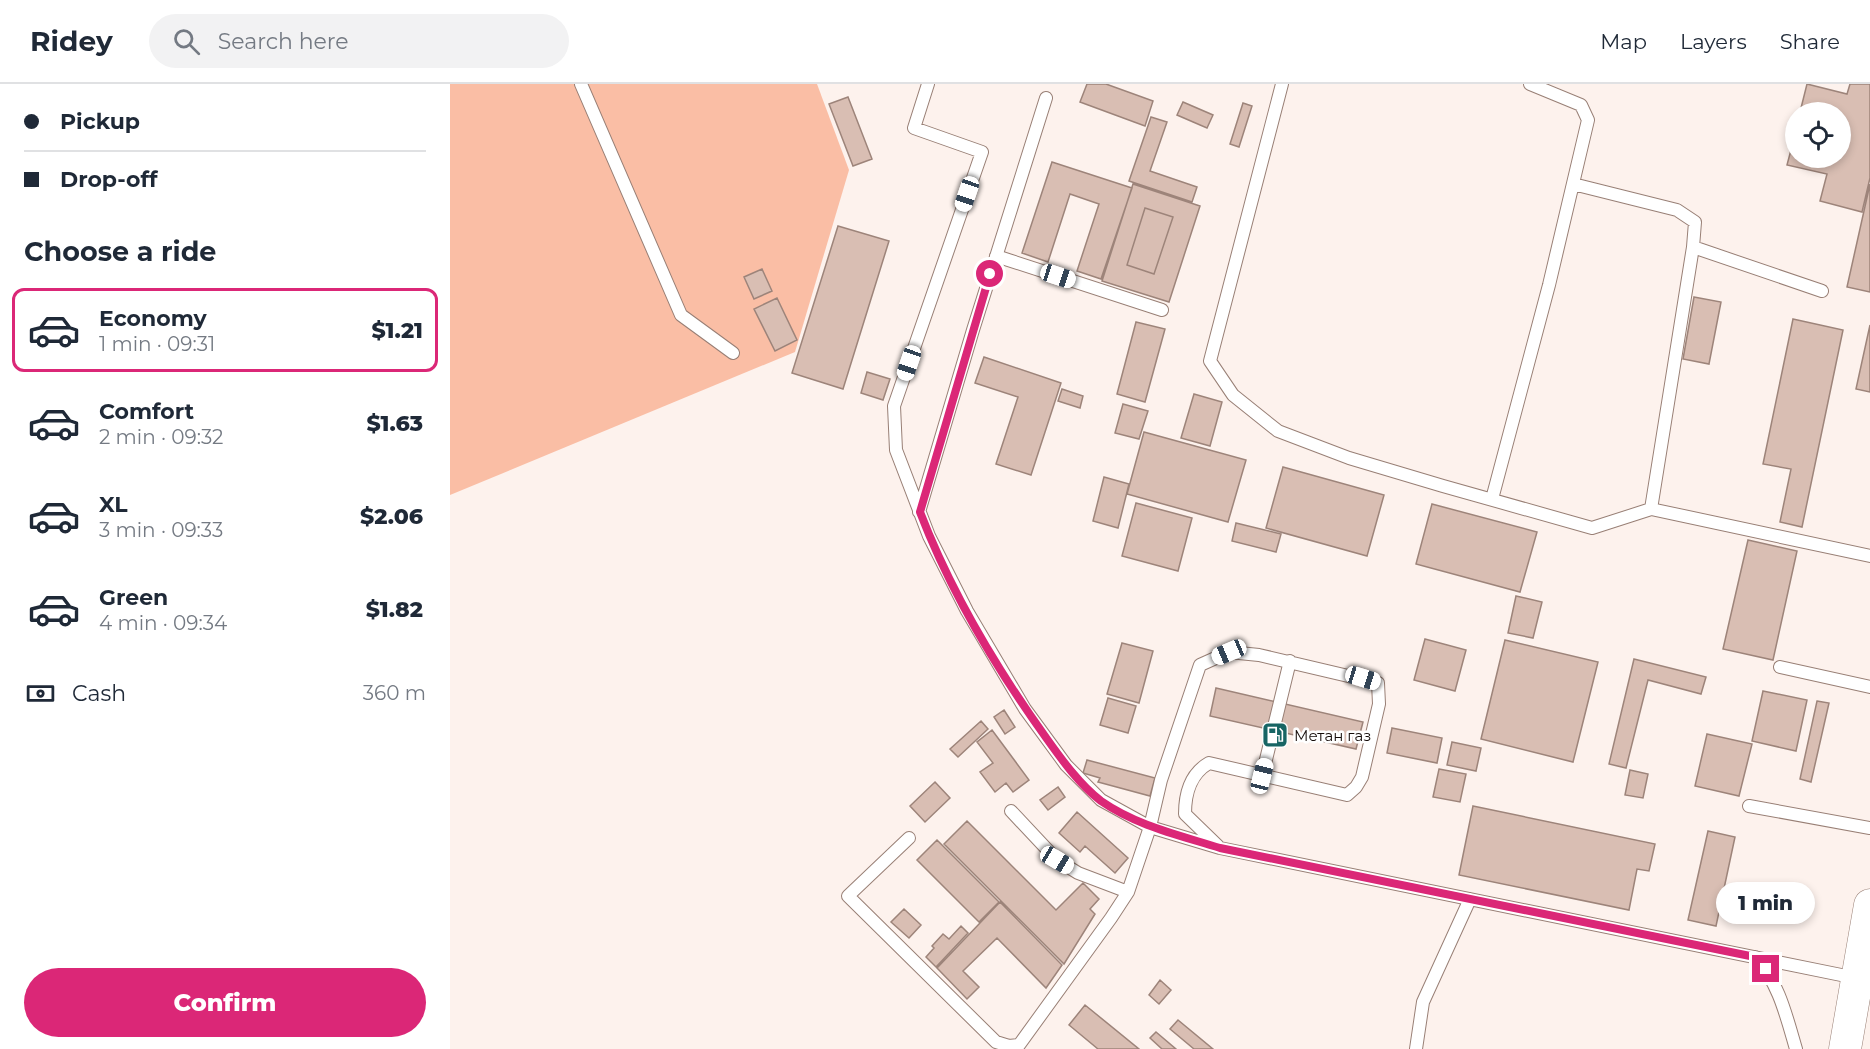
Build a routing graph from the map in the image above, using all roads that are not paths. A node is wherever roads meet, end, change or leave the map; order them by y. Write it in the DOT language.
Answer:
graph roads {
  1 [pos="581,84"];
  2 [pos="928,84"];
  3 [pos="1282,84"];
  4 [pos="1530,84"];
  5 [pos="1046,98"];
  6 [pos="1573,184"];
  7 [pos="1693,247"];
  8 [pos="996,256"];
  9 [pos="1822,291"];
  10 [pos="1162,310"];
  11 [pos="733,353"];
  12 [pos="1492,500"];
  13 [pos="1651,509"];
  14 [pos="920,512"];
  15 [pos="1870,556"];
  16 [pos="1290,661"];
  17 [pos="1780,667"];
  18 [pos="1870,687"];
  19 [pos="1262,776"];
  20 [pos="1749,806"];
  21 [pos="1011,811"];
  22 [pos="1150,827"];
  23 [pos="1870,828"];
  24 [pos="909,838"];
  25 [pos="1220,848"];
  26 [pos="1128,892"];
  27 [pos="1470,899"];
  28 [pos="1870,905"];
  29 [pos="1755,957"];
  30 [pos="1863,960"];
  31 [pos="1018,1047"];
  32 [pos="1416,1049"];
  33 [pos="1796,1049"];
  34 [pos="1845,1049"];
  1 -- 11 [label="lane"];
  2 -- 14 [label="lane"];
  3 -- 12 [label="lane"];
  4 -- 6 [label="lane"];
  5 -- 8 [label="lane"];
  6 -- 7 [label="lane"];
  6 -- 12 [label="lane"];
  7 -- 9 [label="lane"];
  7 -- 13 [label="lane"];
  8 -- 10 [label="lane"];
  8 -- 14 [label="lane"];
  12 -- 13 [label="lane"];
  13 -- 15 [label="lane"];
  14 -- 22 [label="lane"];
  16 -- 19 [label="lane"];
  16 -- 19 [label="lane"];
  16 -- 22 [label="lane"];
  17 -- 18 [label="lane"];
  19 -- 25 [label="lane"];
  20 -- 23 [label="lane"];
  21 -- 26 [label="lane"];
  22 -- 25 [label="lane"];
  22 -- 26 [label="lane"];
  24 -- 31 [label="lane"];
  25 -- 27 [label="lane"];
  26 -- 31 [label="lane"];
  27 -- 29 [label="lane"];
  27 -- 32 [label="lane"];
  28 -- 30 [label="main road"];
  29 -- 30 [label="lane"];
  29 -- 33 [label="lane"];
  30 -- 34 [label="main road"];
}
